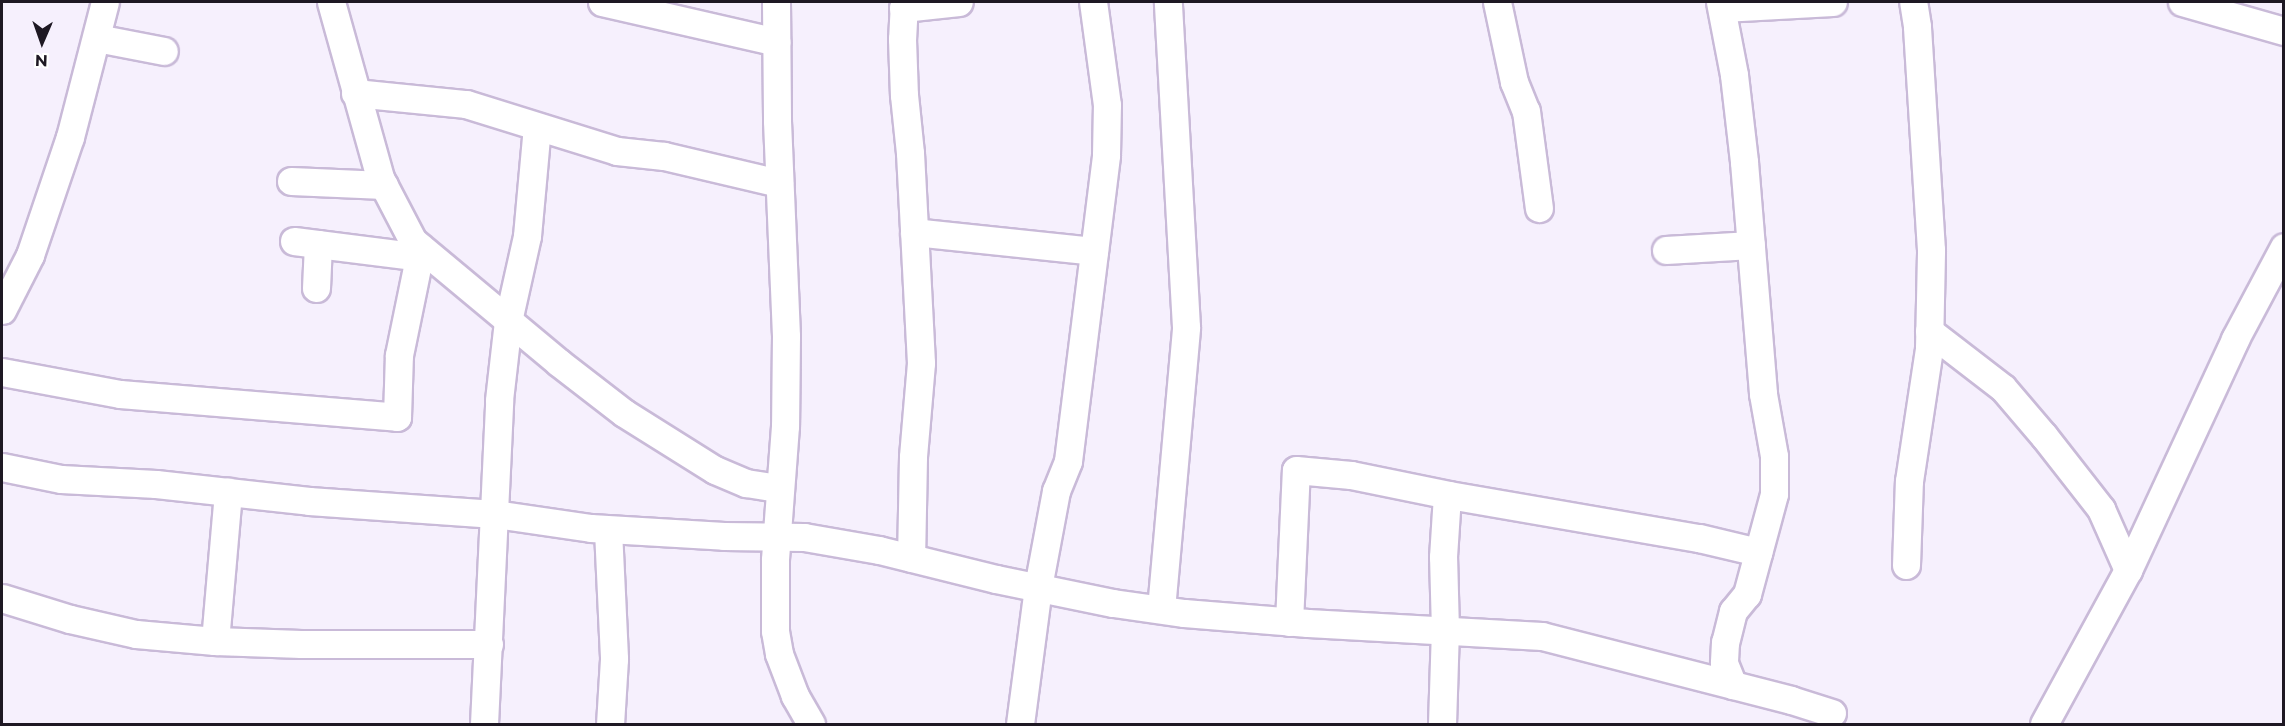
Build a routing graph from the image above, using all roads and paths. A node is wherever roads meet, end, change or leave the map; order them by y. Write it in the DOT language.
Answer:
graph roads {
  1 [pos="105,2"];
  2 [pos="332,2"];
  3 [pos="602,2"];
  4 [pos="776,2"];
  5 [pos="959,2"];
  6 [pos="1093,2"];
  7 [pos="1168,2"];
  8 [pos="1497,2"];
  9 [pos="1833,2"];
  10 [pos="1913,2"];
  11 [pos="2182,2"];
  12 [pos="904,5"];
  13 [pos="1721,5"];
  14 [pos="2283,31"];
  15 [pos="97,38"];
  16 [pos="776,42"];
  17 [pos="164,51"];
  18 [pos="355,93"];
  19 [pos="537,127"];
  20 [pos="291,181"];
  21 [pos="779,183"];
  22 [pos="384,185"];
  23 [pos="1539,208"];
  24 [pos="914,232"];
  25 [pos="1751,245"];
  26 [pos="2283,247"];
  27 [pos="1666,250"];
  28 [pos="1094,251"];
  29 [pos="421,252"];
  30 [pos="316,288"];
  31 [pos="2,310"];
  32 [pos="508,321"];
  33 [pos="1929,332"];
  34 [pos="2,372"];
  35 [pos="2,467"];
  36 [pos="779,488"];
  37 [pos="228,492"];
  38 [pos="1447,495"];
  39 [pos="495,514"];
  40 [pos="608,530"];
  41 [pos="776,536"];
  42 [pos="1758,552"];
  43 [pos="911,558"];
  44 [pos="1906,565"];
  45 [pos="2128,570"];
  46 [pos="1038,587"];
  47 [pos="2,598"];
  48 [pos="1161,609"];
  49 [pos="1289,622"];
  50 [pos="1445,631"];
  51 [pos="215,641"];
  52 [pos="489,645"];
  53 [pos="1733,685"];
  54 [pos="1832,713"];
  55 [pos="484,724"];
  56 [pos="610,724"];
  57 [pos="811,724"];
  58 [pos="1020,724"];
  59 [pos="1442,724"];
  60 [pos="2044,724"];
  1 -- 15 [label="street"];
  2 -- 18 [label="street"];
  3 -- 16 [label="street"];
  4 -- 16 [label="street"];
  5 -- 12 [label="street"];
  6 -- 28 [label="street"];
  7 -- 48 [label="street"];
  8 -- 23 [label="street"];
  9 -- 13 [label="street"];
  10 -- 33 [label="street"];
  11 -- 14 [label="street"];
  12 -- 24 [label="street"];
  13 -- 25 [label="street"];
  15 -- 17 [label="street"];
  15 -- 31 [label="street"];
  16 -- 21 [label="street"];
  18 -- 19 [label="street"];
  18 -- 22 [label="street"];
  19 -- 21 [label="street"];
  19 -- 32 [label="street"];
  20 -- 22 [label="street"];
  21 -- 36 [label="street"];
  22 -- 29 [label="street"];
  24 -- 28 [label="street"];
  24 -- 43 [label="street"];
  25 -- 27 [label="street"];
  25 -- 42 [label="street"];
  26 -- 45 [label="street"];
  28 -- 46 [label="street"];
  29 -- 30 [label="street"];
  29 -- 32 [label="street"];
  29 -- 34 [label="street"];
  32 -- 36 [label="street"];
  32 -- 39 [label="street"];
  33 -- 44 [label="street"];
  33 -- 45 [label="street"];
  35 -- 37 [label="street"];
  36 -- 41 [label="street"];
  37 -- 39 [label="street"];
  37 -- 51 [label="street"];
  38 -- 42 [label="street"];
  38 -- 49 [label="street"];
  38 -- 50 [label="street"];
  39 -- 40 [label="street"];
  39 -- 52 [label="street"];
  40 -- 41 [label="street"];
  40 -- 56 [label="street"];
  41 -- 43 [label="street"];
  41 -- 57 [label="street"];
  42 -- 53 [label="street"];
  43 -- 46 [label="street"];
  45 -- 60 [label="street"];
  46 -- 48 [label="street"];
  46 -- 58 [label="street"];
  47 -- 51 [label="street"];
  48 -- 49 [label="street"];
  49 -- 50 [label="street"];
  50 -- 53 [label="street"];
  50 -- 59 [label="street"];
  51 -- 52 [label="street"];
  52 -- 55 [label="street"];
  53 -- 54 [label="street"];
}
